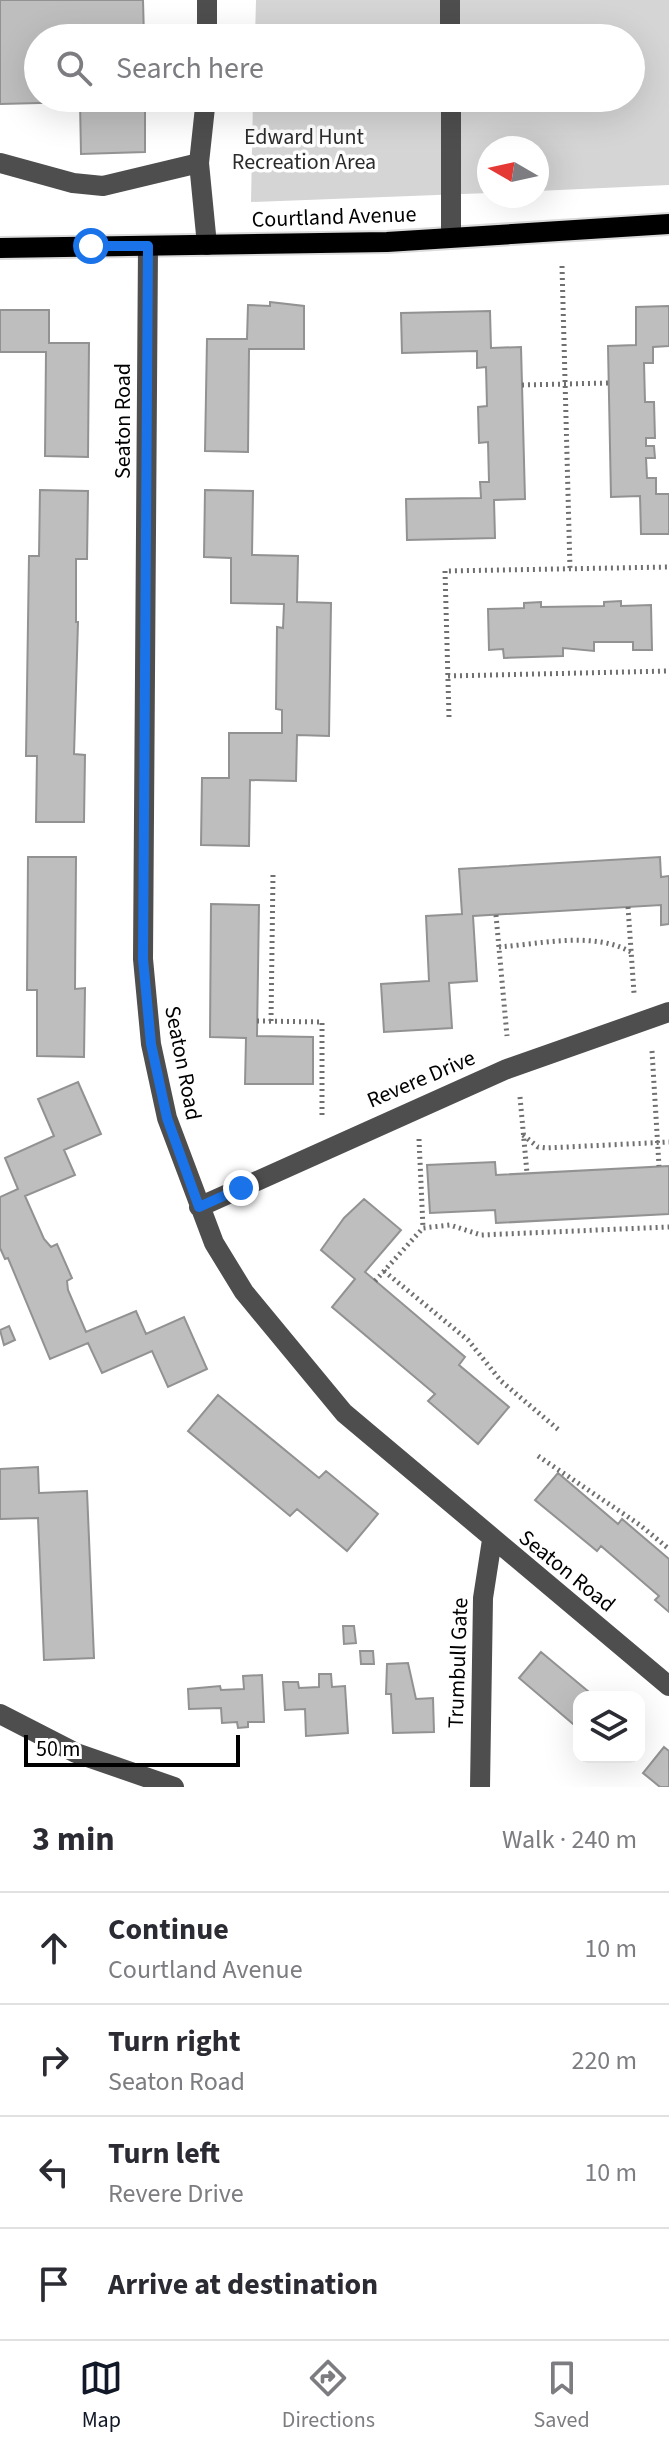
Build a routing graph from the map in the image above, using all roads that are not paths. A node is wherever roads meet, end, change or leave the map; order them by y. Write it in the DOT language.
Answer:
graph roads {
  1 [pos="207,0"];
  2 [pos="450,0"];
  3 [pos="207,24"];
  4 [pos="450,24"];
  5 [pos="204,112"];
  6 [pos="451,112"];
  7 [pos="0,163"];
  8 [pos="199,163"];
  9 [pos="669,224"];
  10 [pos="451,237"];
  11 [pos="207,245"];
  12 [pos="148,246"];
  13 [pos="0,248"];
  14 [pos="669,1012"];
  15 [pos="199,1207"];
  16 [pos="492,1540"];
  17 [pos="669,1686"];
  18 [pos="0,1714"];
  19 [pos="174,1787"];
  20 [pos="480,1787"];
  1 -- 3 [label="street"];
  2 -- 4 [label="street"];
  5 -- 8 [label="street"];
  6 -- 10 [label="street"];
  7 -- 8 [label="street"];
  8 -- 11 [label="street"];
  9 -- 10 [label="main road, Courtland Avenue"];
  10 -- 11 [label="main road, Courtland Avenue"];
  11 -- 12 [label="main road, Courtland Avenue"];
  12 -- 13 [label="main road, Courtland Avenue"];
  12 -- 15 [label="street, Seaton Road"];
  14 -- 15 [label="street, Revere Drive"];
  15 -- 16 [label="street, Seaton Road"];
  16 -- 17 [label="street, Seaton Road"];
  16 -- 20 [label="street, Trumbull Gate"];
  18 -- 19 [label="street"];
}
